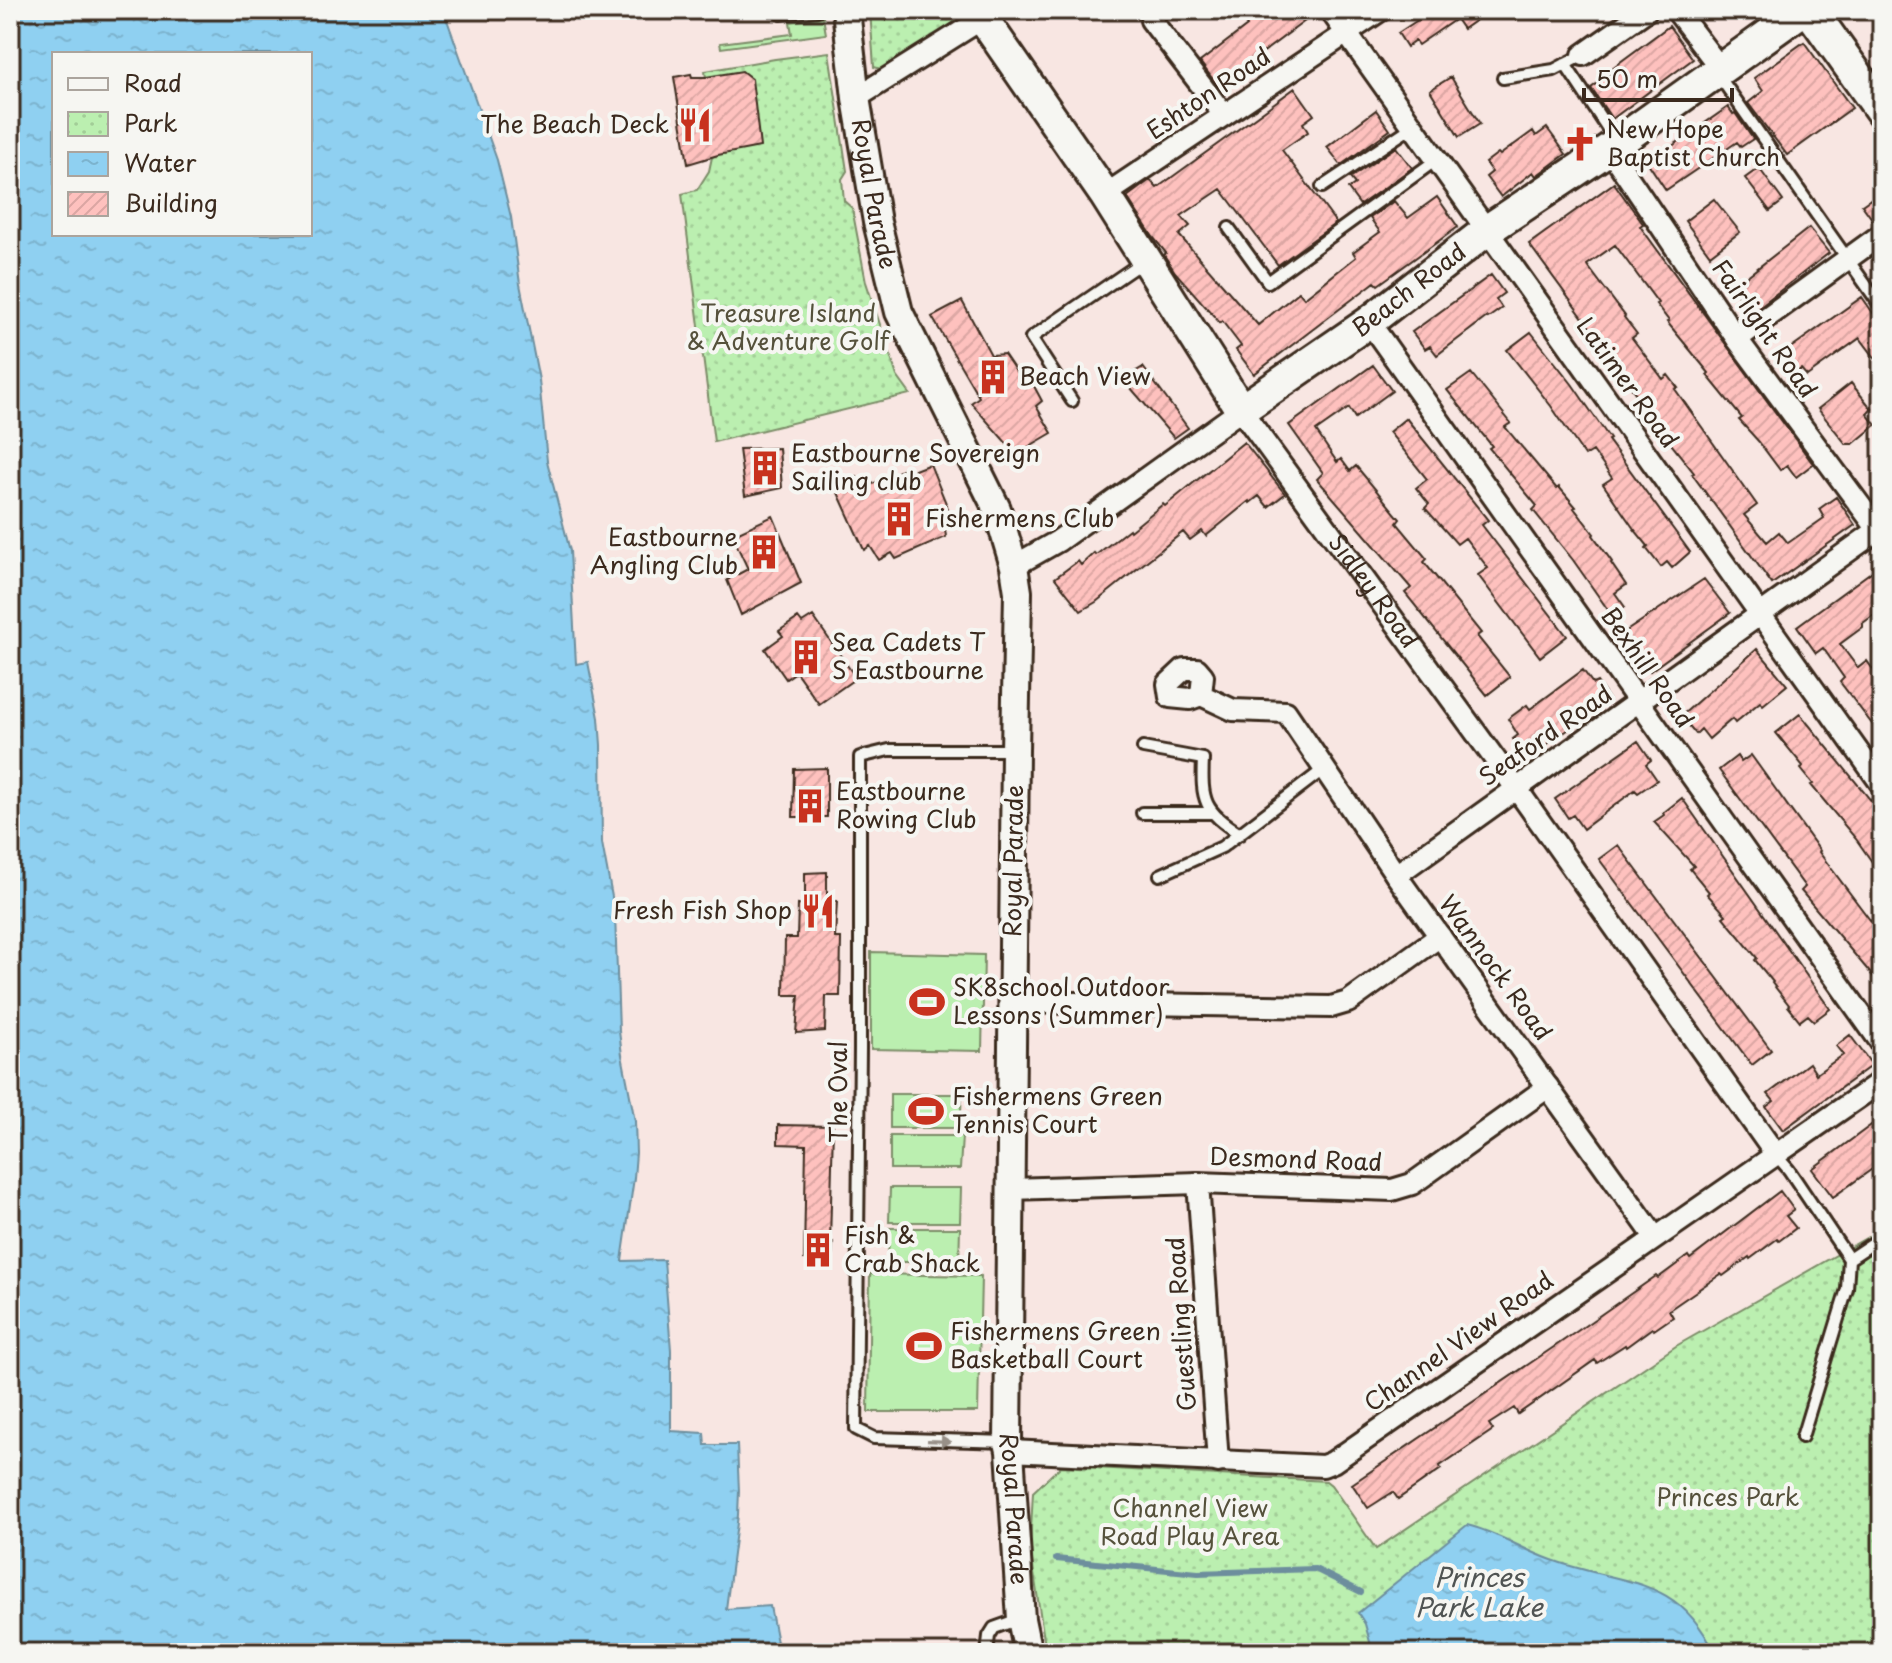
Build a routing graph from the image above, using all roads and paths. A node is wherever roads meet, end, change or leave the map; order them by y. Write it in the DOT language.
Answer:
graph roads {
  1 [pos="818,10"];
  2 [pos="846,10"];
  3 [pos="1330,10"];
  4 [pos="1381,10"];
  5 [pos="1647,10"];
  6 [pos="1676,10"];
  7 [pos="1803,10"];
  8 [pos="1810,10"];
  9 [pos="985,13"];
  10 [pos="781,14"];
  11 [pos="1151,20"];
  12 [pos="1346,34"];
  13 [pos="1574,60"];
  14 [pos="1718,70"];
  15 [pos="1503,78"];
  16 [pos="1876,90"];
  17 [pos="856,98"];
  18 [pos="1224,115"];
  19 [pos="1412,127"];
  20 [pos="1613,146"];
  21 [pos="1436,160"];
  22 [pos="1322,187"];
  23 [pos="1105,195"];
  24 [pos="1229,228"];
  25 [pos="1486,231"];
  26 [pos="1882,234"];
  27 [pos="1147,258"];
  28 [pos="1847,260"];
  29 [pos="1882,308"];
  30 [pos="1369,322"];
  31 [pos="1737,339"];
  32 [pos="1072,401"];
  33 [pos="1241,410"];
  34 [pos="1881,530"];
  35 [pos="1014,566"];
  36 [pos="1761,614"];
  37 [pos="1201,695"];
  38 [pos="1639,702"];
  39 [pos="1143,748"];
  40 [pos="1015,750"];
  41 [pos="1324,769"];
  42 [pos="1882,785"];
  43 [pos="1516,788"];
  44 [pos="1142,813"];
  45 [pos="1213,813"];
  46 [pos="1240,834"];
  47 [pos="1160,875"];
  48 [pos="1396,875"];
  49 [pos="1440,936"];
  50 [pos="1012,1002"];
  51 [pos="1882,1044"];
  52 [pos="1882,1081"];
  53 [pos="1548,1087"];
  54 [pos="1776,1155"];
  55 [pos="1198,1183"];
  56 [pos="1011,1189"];
  57 [pos="1655,1237"];
  58 [pos="1882,1237"];
  59 [pos="1849,1259"];
  60 [pos="1802,1437"];
  61 [pos="1009,1446"];
  62 [pos="1218,1462"];
  63 [pos="1021,1619"];
  64 [pos="987,1653"];
  65 [pos="1028,1653"];
  1 -- 10 [label="lane"];
  2 -- 17 [label="street, Royal Parade"];
  3 -- 12 [label="street, Latimer Road"];
  4 -- 12 [label="street, Eshton Road"];
  5 -- 13 [label="street"];
  6 -- 14 [label="street"];
  7 -- 14 [label="main road, Beach Road"];
  8 -- 16 [label="main road"];
  9 -- 17 [label="street, Royal Parade"];
  9 -- 23 [label="main road, Sidley Road"];
  11 -- 18 [label="street"];
  12 -- 18 [label="street, Eshton Road"];
  12 -- 19 [label="street, Latimer Road"];
  13 -- 15 [label="lane"];
  13 -- 20 [label="lane"];
  14 -- 20 [label="main road, Beach Road"];
  14 -- 28 [label="lane"];
  17 -- 35 [label="street, Royal Parade"];
  18 -- 23 [label="street, Eshton Road"];
  19 -- 21 [label="street, Latimer Road"];
  19 -- 22 [label="lane"];
  20 -- 25 [label="main road, Beach Road"];
  20 -- 31 [label="street, Fairlight Road"];
  21 -- 24 [label="lane"];
  21 -- 25 [label="street, Latimer Road"];
  23 -- 27 [label="main road, Sidley Road"];
  25 -- 30 [label="main road, Beach Road"];
  25 -- 36 [label="street, Latimer Road"];
  26 -- 28 [label="street"];
  27 -- 32 [label="lane"];
  27 -- 33 [label="main road, Sidley Road"];
  28 -- 29 [label="lane"];
  28 -- 31 [label="street"];
  30 -- 33 [label="main road, Beach Road"];
  30 -- 38 [label="street, Bexhill Road"];
  31 -- 34 [label="street, Fairlight Road"];
  33 -- 35 [label="street, Beach Road"];
  33 -- 43 [label="street, Sidley Road"];
  34 -- 36 [label="street, Seaford Road"];
  35 -- 40 [label="street, Royal Parade"];
  36 -- 38 [label="street, Seaford Road"];
  36 -- 42 [label="street, Latimer Road"];
  37 -- 41 [label="street, Wannock Road"];
  38 -- 43 [label="street, Seaford Road"];
  38 -- 51 [label="street, Bexhill Road"];
  39 -- 45 [label="lane"];
  40 -- 50 [label="street, Royal Parade"];
  40 -- 61 [label="lane, The Oval, one-way"];
  41 -- 46 [label="lane"];
  41 -- 48 [label="street, Wannock Road"];
  43 -- 48 [label="street, Seaford Road"];
  43 -- 54 [label="street, Sidley Road"];
  44 -- 45 [label="lane"];
  45 -- 46 [label="lane"];
  46 -- 47 [label="lane"];
  48 -- 49 [label="street, Wannock Road"];
  49 -- 50 [label="street"];
  49 -- 53 [label="street, Wannock Road"];
  50 -- 56 [label="street, Royal Parade"];
  52 -- 54 [label="street, Channel View Road"];
  53 -- 55 [label="street, Desmond Road"];
  53 -- 57 [label="street, Wannock Road"];
  54 -- 57 [label="street, Channel View Road"];
  54 -- 59 [label="lane"];
  55 -- 56 [label="street, Desmond Road"];
  55 -- 62 [label="street, Guestling Road"];
  56 -- 61 [label="street, Royal Parade"];
  57 -- 62 [label="street, Channel View Road"];
  58 -- 59 [label="lane"];
  59 -- 60 [label="lane"];
  61 -- 62 [label="street, Channel View Road"];
  61 -- 63 [label="street, Royal Parade"];
  63 -- 64 [label="lane"];
  63 -- 65 [label="street, Royal Parade"];
}
